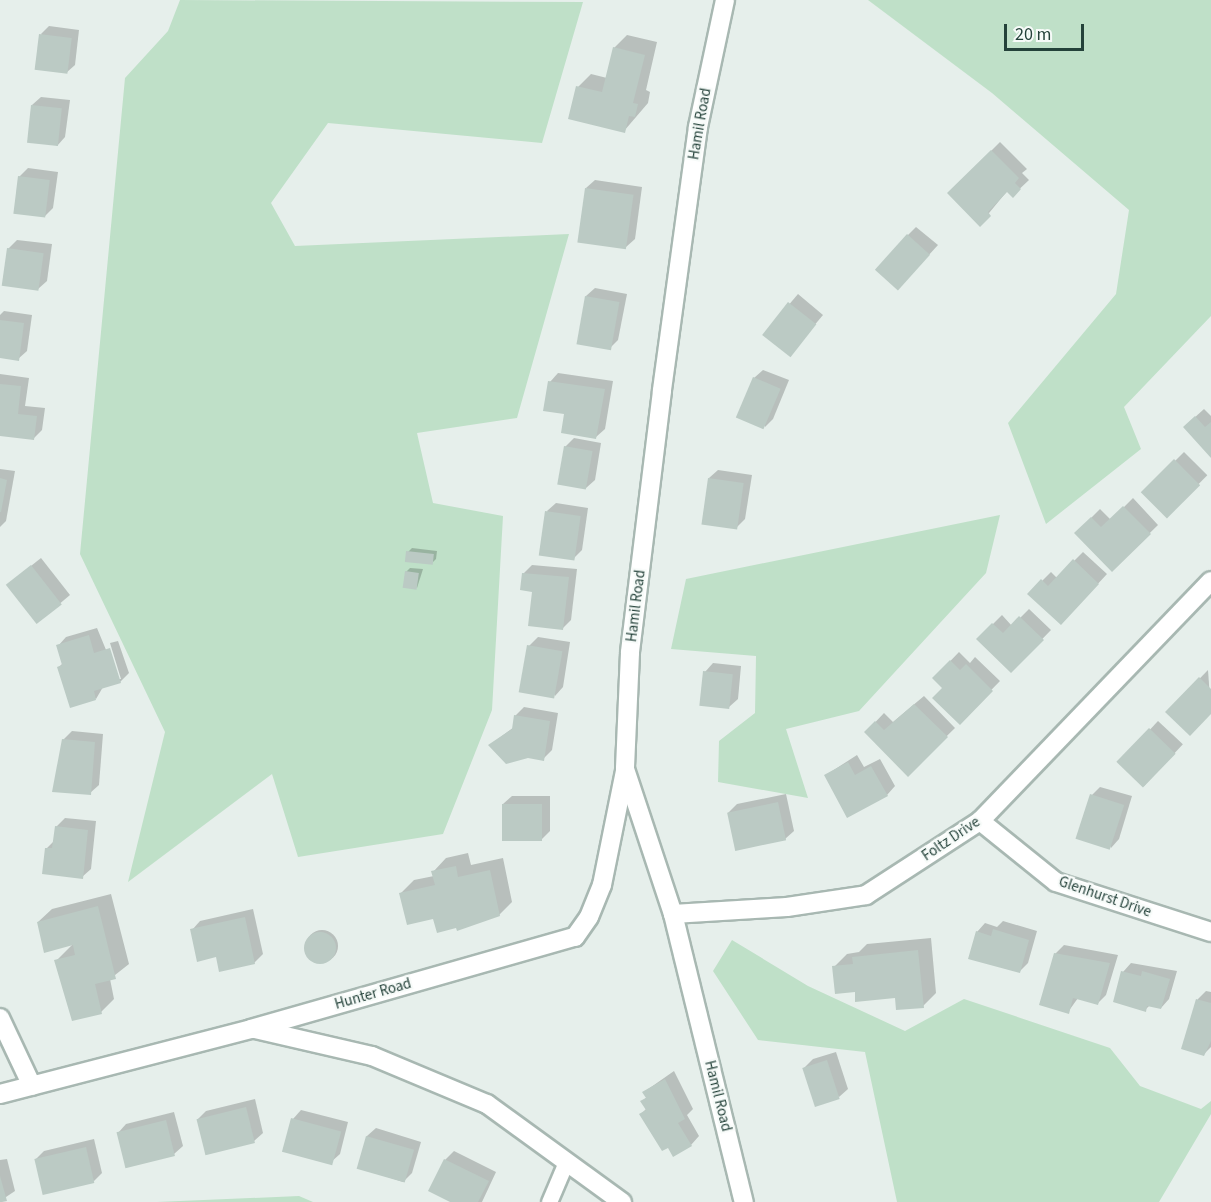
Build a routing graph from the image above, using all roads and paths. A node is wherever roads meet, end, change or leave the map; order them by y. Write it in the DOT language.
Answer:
graph roads {
  1 [pos="725,0"];
  2 [pos="1211,581"];
  3 [pos="625,769"];
  4 [pos="980,821"];
  5 [pos="673,914"];
  6 [pos="1211,932"];
  7 [pos="0,1018"];
  8 [pos="251,1029"];
  9 [pos="32,1086"];
  10 [pos="0,1094"];
  11 [pos="566,1162"];
  12 [pos="549,1202"];
  13 [pos="622,1202"];
  14 [pos="744,1202"];
  1 -- 3 [label="street, Hamil Road"];
  2 -- 4 [label="street, Foltz Drive"];
  3 -- 5 [label="street, Hamil Road"];
  3 -- 8 [label="street, Hunter Road"];
  4 -- 5 [label="street, Foltz Drive"];
  4 -- 6 [label="street, Glenhurst Drive"];
  5 -- 14 [label="street, Hamil Road"];
  7 -- 9 [label="street"];
  8 -- 9 [label="street, Hunter Road"];
  8 -- 11 [label="street"];
  9 -- 10 [label="street, Hunter Road"];
  11 -- 12 [label="lane"];
  11 -- 13 [label="street"];
}
